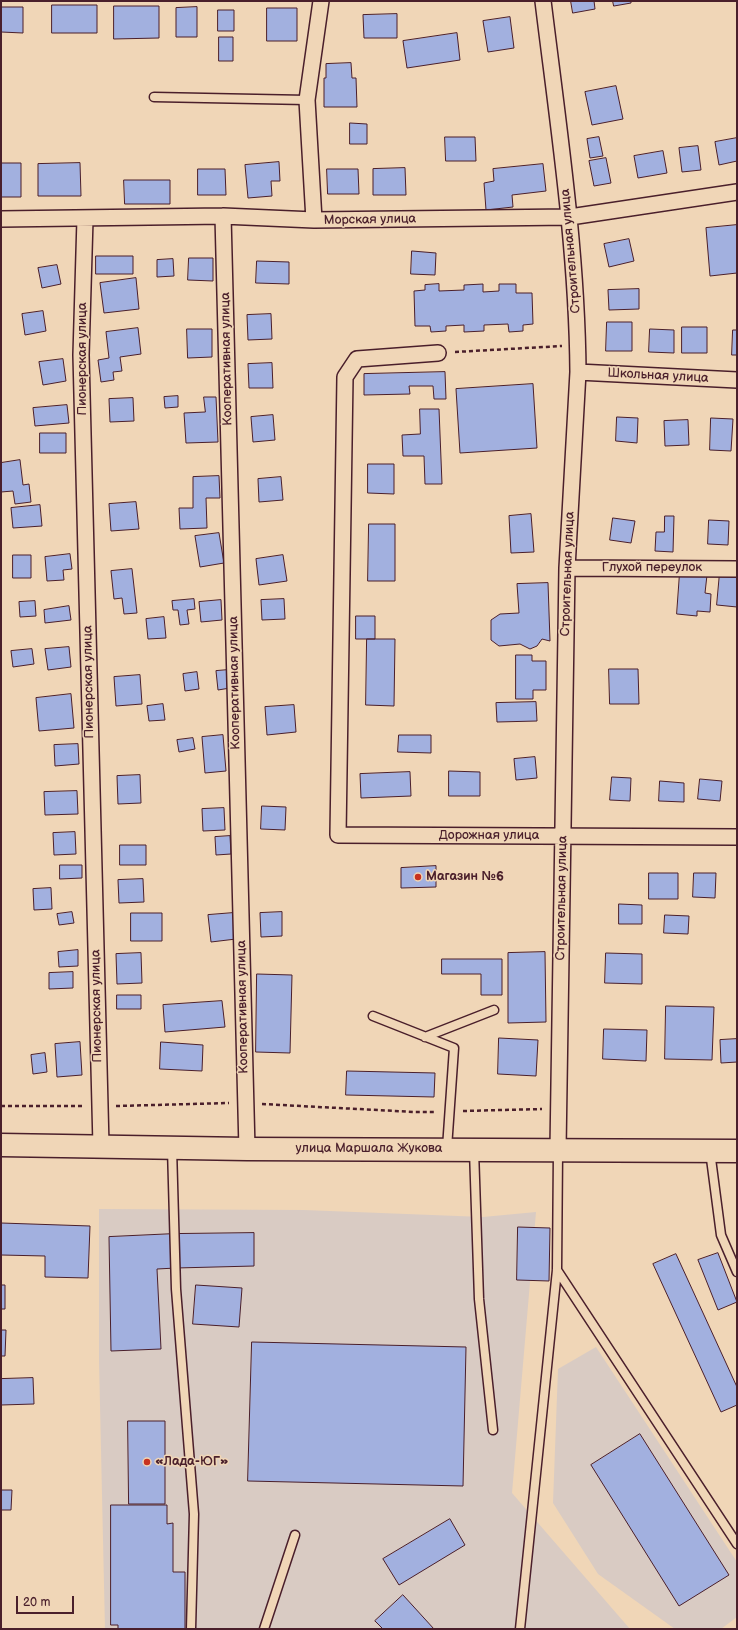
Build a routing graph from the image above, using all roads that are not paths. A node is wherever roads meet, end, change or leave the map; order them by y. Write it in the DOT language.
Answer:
graph roads {
  1 [pos="321,1"];
  2 [pos="543,1"];
  3 [pos="154,96"];
  4 [pos="307,100"];
  5 [pos="737,192"];
  6 [pos="223,216"];
  7 [pos="1,218"];
  8 [pos="570,218"];
  9 [pos="85,219"];
  10 [pos="314,220"];
  11 [pos="438,353"];
  12 [pos="578,372"];
  13 [pos="737,380"];
  14 [pos="567,568"];
  15 [pos="737,569"];
  16 [pos="563,837"];
  17 [pos="737,837"];
  18 [pos="494,1010"];
  19 [pos="373,1016"];
  20 [pos="425,1037"];
  21 [pos="1,1145"];
  22 [pos="100,1146"];
  23 [pos="172,1148"];
  24 [pos="247,1149"];
  25 [pos="447,1149"];
  26 [pos="474,1149"];
  27 [pos="558,1149"];
  28 [pos="710,1150"];
  29 [pos="737,1151"];
  30 [pos="557,1270"];
  31 [pos="737,1272"];
  32 [pos="493,1430"];
  33 [pos="294,1535"];
  34 [pos="737,1544"];
  35 [pos="192,1629"];
  36 [pos="264,1629"];
  37 [pos="520,1629"];
  1 -- 4 [label="street"];
  2 -- 8 [label="street, Строительная улица"];
  3 -- 4 [label="lane"];
  4 -- 10 [label="street"];
  5 -- 8 [label="street, Морская улица"];
  6 -- 9 [label="street, Морская улица"];
  6 -- 10 [label="street, Морская улица"];
  6 -- 24 [label="street, Кооперативная улица"];
  7 -- 9 [label="street, Морская улица"];
  8 -- 10 [label="street, Морская улица"];
  8 -- 12 [label="street, Строительная улица"];
  9 -- 22 [label="street, Пионерская улица"];
  11 -- 16 [label="street, Дорожная улица"];
  12 -- 13 [label="street, Школьная улица"];
  12 -- 14 [label="street, Строительная улица"];
  14 -- 15 [label="street, Глухой переулок"];
  14 -- 16 [label="street, Строительная улица"];
  16 -- 17 [label="street, Дорожная улица"];
  16 -- 27 [label="street, Строительная улица"];
  18 -- 20 [label="lane"];
  19 -- 20 [label="lane"];
  20 -- 25 [label="lane"];
  21 -- 22 [label="main road, улица Маршала Жукова"];
  22 -- 23 [label="main road, улица Маршала Жукова"];
  23 -- 24 [label="main road, улица Маршала Жукова"];
  23 -- 35 [label="lane"];
  24 -- 25 [label="main road, улица Маршала Жукова"];
  25 -- 26 [label="main road, улица Маршала Жукова"];
  26 -- 27 [label="main road, улица Маршала Жукова"];
  26 -- 32 [label="lane"];
  27 -- 28 [label="main road, улица Маршала Жукова"];
  27 -- 30 [label="lane"];
  28 -- 29 [label="main road, улица Маршала Жукова"];
  28 -- 31 [label="lane"];
  30 -- 34 [label="lane"];
  30 -- 37 [label="lane"];
  33 -- 36 [label="lane"];
}
